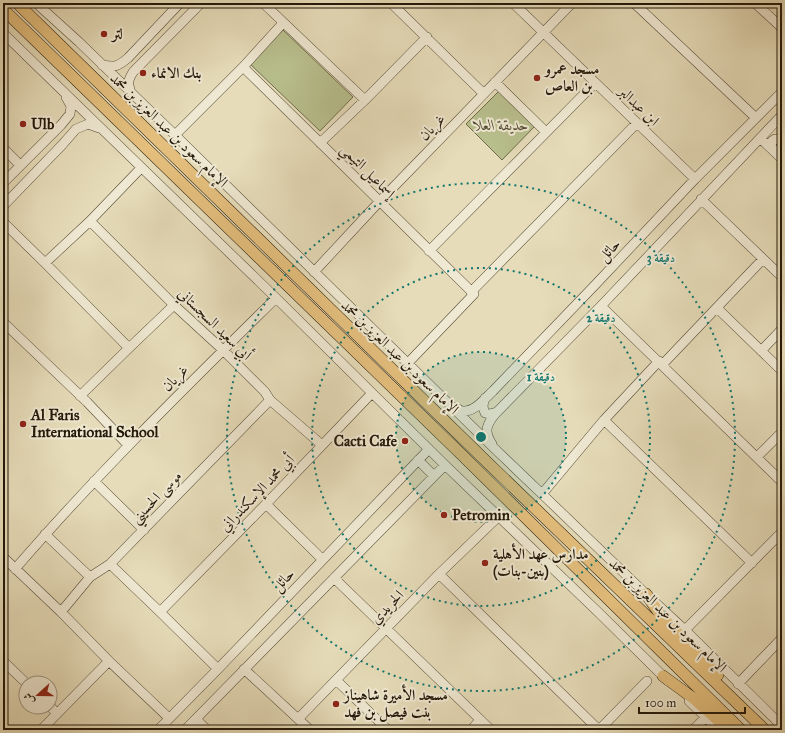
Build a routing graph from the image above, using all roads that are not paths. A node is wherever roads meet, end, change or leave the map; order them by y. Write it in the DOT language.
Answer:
graph roads {
  1 [pos="17,3"];
  2 [pos="36,3"];
  3 [pos="180,3"];
  4 [pos="201,3"];
  5 [pos="263,3"];
  6 [pos="391,3"];
  7 [pos="513,3"];
  8 [pos="572,3"];
  9 [pos="634,3"];
  10 [pos="755,3"];
  11 [pos="3,9"];
  12 [pos="283,23"];
  13 [pos="782,28"];
  14 [pos="544,32"];
  15 [pos="3,33"];
  16 [pos="427,37"];
  17 [pos="128,58"];
  18 [pos="102,65"];
  19 [pos="137,67"];
  20 [pos="243,67"];
  21 [pos="496,82"];
  22 [pos="595,83"];
  23 [pos="63,91"];
  24 [pos="782,92"];
  25 [pos="131,93"];
  26 [pos="484,94"];
  27 [pos="365,100"];
  28 [pos="782,114"];
  29 [pos="756,118"];
  30 [pos="637,123"];
  31 [pos="770,127"];
  32 [pos="103,130"];
  33 [pos="546,132"];
  34 [pos="175,135"];
  35 [pos="760,138"];
  36 [pos="782,140"];
  37 [pos="320,143"];
  38 [pos="3,148"];
  39 [pos="779,156"];
  40 [pos="20,165"];
  41 [pos="141,168"];
  42 [pos="695,179"];
  43 [pos="3,183"];
  44 [pos="701,199"];
  45 [pos="379,202"];
  46 [pos="3,206"];
  47 [pos="90,221"];
  48 [pos="3,222"];
  49 [pos="429,251"];
  50 [pos="764,259"];
  51 [pos="45,263"];
  52 [pos="314,272"];
  53 [pos="782,277"];
  54 [pos="472,293"];
  55 [pos="276,298"];
  56 [pos="174,305"];
  57 [pos="602,306"];
  58 [pos="717,308"];
  59 [pos="3,322"];
  60 [pos="782,329"];
  61 [pos="129,348"];
  62 [pos="223,350"];
  63 [pos="761,351"];
  64 [pos="408,363"];
  65 [pos="660,363"];
  66 [pos="782,371"];
  67 [pos="372,393"];
  68 [pos="80,396"];
  69 [pos="485,398"];
  70 [pos="270,400"];
  71 [pos="450,405"];
  72 [pos="497,412"];
  73 [pos="604,420"];
  74 [pos="782,432"];
  75 [pos="128,445"];
  76 [pos="322,445"];
  77 [pos="429,449"];
  78 [pos="496,450"];
  79 [pos="757,457"];
  80 [pos="418,460"];
  81 [pos="445,466"];
  82 [pos="434,476"];
  83 [pos="94,481"];
  84 [pos="782,482"];
  85 [pos="542,494"];
  86 [pos="266,504"];
  87 [pos="498,516"];
  88 [pos="144,530"];
  89 [pos="782,532"];
  90 [pos="45,534"];
  91 [pos="3,557"];
  92 [pos="322,559"];
  93 [pos="752,563"];
  94 [pos="110,564"];
  95 [pos="15,568"];
  96 [pos="439,574"];
  97 [pos="90,577"];
  98 [pos="334,578"];
  99 [pos="646,594"];
  100 [pos="61,612"];
  101 [pos="160,612"];
  102 [pos="386,628"];
  103 [pos="685,630"];
  104 [pos="782,638"];
  105 [pos="3,661"];
  106 [pos="109,661"];
  107 [pos="218,669"];
  108 [pos="244,669"];
  109 [pos="18,675"];
  110 [pos="663,676"];
  111 [pos="336,680"];
  112 [pos="647,681"];
  113 [pos="738,684"];
  114 [pos="58,713"];
  115 [pos="748,714"];
  116 [pos="56,715"];
  117 [pos="706,717"];
  118 [pos="169,718"];
  119 [pos="196,719"];
  120 [pos="298,719"];
  121 [pos="480,720"];
  122 [pos="381,723"];
  123 [pos="782,726"];
  124 [pos="41,730"];
  125 [pos="158,730"];
  126 [pos="185,730"];
  127 [pos="207,730"];
  128 [pos="310,730"];
  129 [pos="374,730"];
  130 [pos="388,730"];
  131 [pos="471,730"];
  132 [pos="490,730"];
  133 [pos="599,730"];
  134 [pos="693,730"];
  135 [pos="719,730"];
  136 [pos="730,730"];
  137 [pos="741,730"];
  138 [pos="765,730"];
  1 -- 115 [label="main road, الإمام سعود بن عبد العزيز بن محمد"];
  2 -- 18 [label="street, الإمام سعود بن عبد العزيز بن محمد"];
  3 -- 17 [label="street"];
  4 -- 19 [label="street"];
  5 -- 12 [label="street"];
  6 -- 16 [label="street"];
  7 -- 14 [label="street, ابن عبدالبر"];
  8 -- 14 [label="street, غريان"];
  9 -- 29 [label="street"];
  10 -- 13 [label="street"];
  11 -- 137 [label="main road, الإمام سعود بن عبد العزيز بن محمد"];
  12 -- 20 [label="street"];
  12 -- 27 [label="street"];
  14 -- 21 [label="street, غريان"];
  14 -- 22 [label="street, ابن عبدالبر"];
  15 -- 23 [label="street"];
  16 -- 26 [label="street"];
  16 -- 27 [label="street"];
  17 -- 18 [label="street"];
  17 -- 19 [label="street"];
  18 -- 25 [label="street, الإمام سعود بن عبد العزيز بن محمد"];
  19 -- 25 [label="street"];
  20 -- 34 [label="street"];
  20 -- 37 [label="street, إسماعيل التيمي"];
  21 -- 26 [label="street, غريان"];
  21 -- 33 [label="street"];
  22 -- 30 [label="street, ابن عبدالبر"];
  22 -- 33 [label="street"];
  23 -- 32 [label="street"];
  23 -- 40 [label="street"];
  24 -- 29 [label="street, حائل"];
  25 -- 34 [label="street, الإمام سعود بن عبد العزيز بن محمد"];
  26 -- 45 [label="street, غريان"];
  27 -- 37 [label="street"];
  28 -- 31 [label="street"];
  29 -- 42 [label="street, حائل"];
  30 -- 42 [label="street, ابن عبدالبر"];
  30 -- 54 [label="street"];
  31 -- 35 [label="street"];
  31 -- 36 [label="street"];
  32 -- 41 [label="street"];
  32 -- 46 [label="street"];
  33 -- 49 [label="street"];
  34 -- 52 [label="street, الإمام سعود بن عبد العزيز بن محمد"];
  35 -- 39 [label="street"];
  35 -- 44 [label="street"];
  36 -- 39 [label="street"];
  37 -- 45 [label="street, إسماعيل التيمي"];
  38 -- 40 [label="street"];
  40 -- 43 [label="street"];
  41 -- 47 [label="street"];
  41 -- 55 [label="street"];
  42 -- 69 [label="street, حائل"];
  44 -- 50 [label="street"];
  44 -- 57 [label="street"];
  45 -- 49 [label="street, إسماعيل التيمي"];
  45 -- 52 [label="street, غريان"];
  47 -- 51 [label="street"];
  47 -- 56 [label="street, أبي سعيد السجستاني"];
  48 -- 51 [label="street"];
  49 -- 54 [label="street, إسماعيل التيمي"];
  50 -- 53 [label="street"];
  50 -- 58 [label="street"];
  51 -- 61 [label="street"];
  52 -- 64 [label="street, الإمام سعود بن عبد العزيز بن محمد"];
  54 -- 64 [label="street"];
  55 -- 62 [label="street, غريان"];
  55 -- 67 [label="street"];
  56 -- 61 [label="street"];
  56 -- 62 [label="street, أبي سعيد السجستاني"];
  57 -- 65 [label="street"];
  57 -- 72 [label="street"];
  58 -- 63 [label="street"];
  58 -- 65 [label="street"];
  59 -- 68 [label="street"];
  60 -- 63 [label="street"];
  61 -- 68 [label="street"];
  62 -- 70 [label="street, أبي سعيد السجستاني"];
  62 -- 75 [label="street, غريان"];
  63 -- 66 [label="street"];
  64 -- 71 [label="street, الإمام سعود بن عبد العزيز بن محمد"];
  65 -- 73 [label="street"];
  65 -- 79 [label="street"];
  67 -- 76 [label="street, أبي محمد الإسكندراني"];
  67 -- 77 [label="street"];
  68 -- 75 [label="street"];
  69 -- 71 [label="street, حائل"];
  69 -- 72 [label="street"];
  70 -- 76 [label="street, أبي سعيد السجستاني"];
  70 -- 88 [label="street, موسى الحسيني"];
  71 -- 78 [label="street, الإمام سعود بن عبد العزيز بن محمد"];
  72 -- 78 [label="street"];
  73 -- 85 [label="street"];
  73 -- 93 [label="street"];
  74 -- 79 [label="street"];
  75 -- 83 [label="street, غريان"];
  76 -- 86 [label="street, أبي محمد الإسكندراني"];
  77 -- 80 [label="street, حائل"];
  77 -- 81 [label="street"];
  78 -- 85 [label="street, الإمام سعود بن عبد العزيز بن محمد"];
  79 -- 84 [label="street"];
  80 -- 82 [label="street"];
  80 -- 92 [label="street, حائل"];
  81 -- 82 [label="street"];
  81 -- 87 [label="street"];
  82 -- 98 [label="street"];
  83 -- 88 [label="street"];
  83 -- 90 [label="street, غريان"];
  85 -- 99 [label="street, الإمام سعود بن عبد العزيز بن محمد"];
  86 -- 92 [label="street"];
  86 -- 101 [label="street, أبي محمد الإسكندراني"];
  87 -- 96 [label="street, الحريدي"];
  87 -- 110 [label="street"];
  88 -- 94 [label="street, موسى الحسيني"];
  89 -- 93 [label="street"];
  90 -- 95 [label="street, غريان"];
  90 -- 97 [label="street"];
  91 -- 95 [label="street"];
  92 -- 107 [label="street, حائل"];
  93 -- 103 [label="street"];
  94 -- 97 [label="street, موسى الحسيني"];
  94 -- 101 [label="street"];
  95 -- 100 [label="street"];
  96 -- 102 [label="street, الحريدي"];
  96 -- 133 [label="street"];
  97 -- 100 [label="street, موسى الحسيني"];
  98 -- 102 [label="street"];
  98 -- 108 [label="street"];
  99 -- 103 [label="street, الإمام سعود بن عبد العزيز بن محمد"];
  99 -- 115 [label="main road"];
  100 -- 106 [label="street"];
  101 -- 107 [label="street"];
  102 -- 111 [label="street, الحريدي"];
  102 -- 121 [label="street"];
  103 -- 113 [label="street, الإمام سعود بن عبد العزيز بن محمد"];
  104 -- 113 [label="street"];
  105 -- 109 [label="street"];
  106 -- 114 [label="street"];
  106 -- 118 [label="street"];
  107 -- 118 [label="street, حائل"];
  108 -- 119 [label="street"];
  108 -- 120 [label="street"];
  110 -- 117 [label="street"];
  110 -- 136 [label="main road"];
  111 -- 120 [label="street, الحريدي"];
  111 -- 122 [label="street"];
  112 -- 133 [label="street"];
  113 -- 123 [label="street, الإمام سعود بن عبد العزيز بن محمد"];
  115 -- 138 [label="main road, الإمام سعود بن عبد العزيز بن محمد"];
  116 -- 124 [label="street"];
  117 -- 134 [label="street"];
  117 -- 135 [label="street"];
  118 -- 125 [label="street, حائل"];
  119 -- 126 [label="street"];
  119 -- 127 [label="street"];
  120 -- 128 [label="street"];
  121 -- 131 [label="street"];
  121 -- 132 [label="street"];
  122 -- 129 [label="street"];
  122 -- 130 [label="street"];
}
